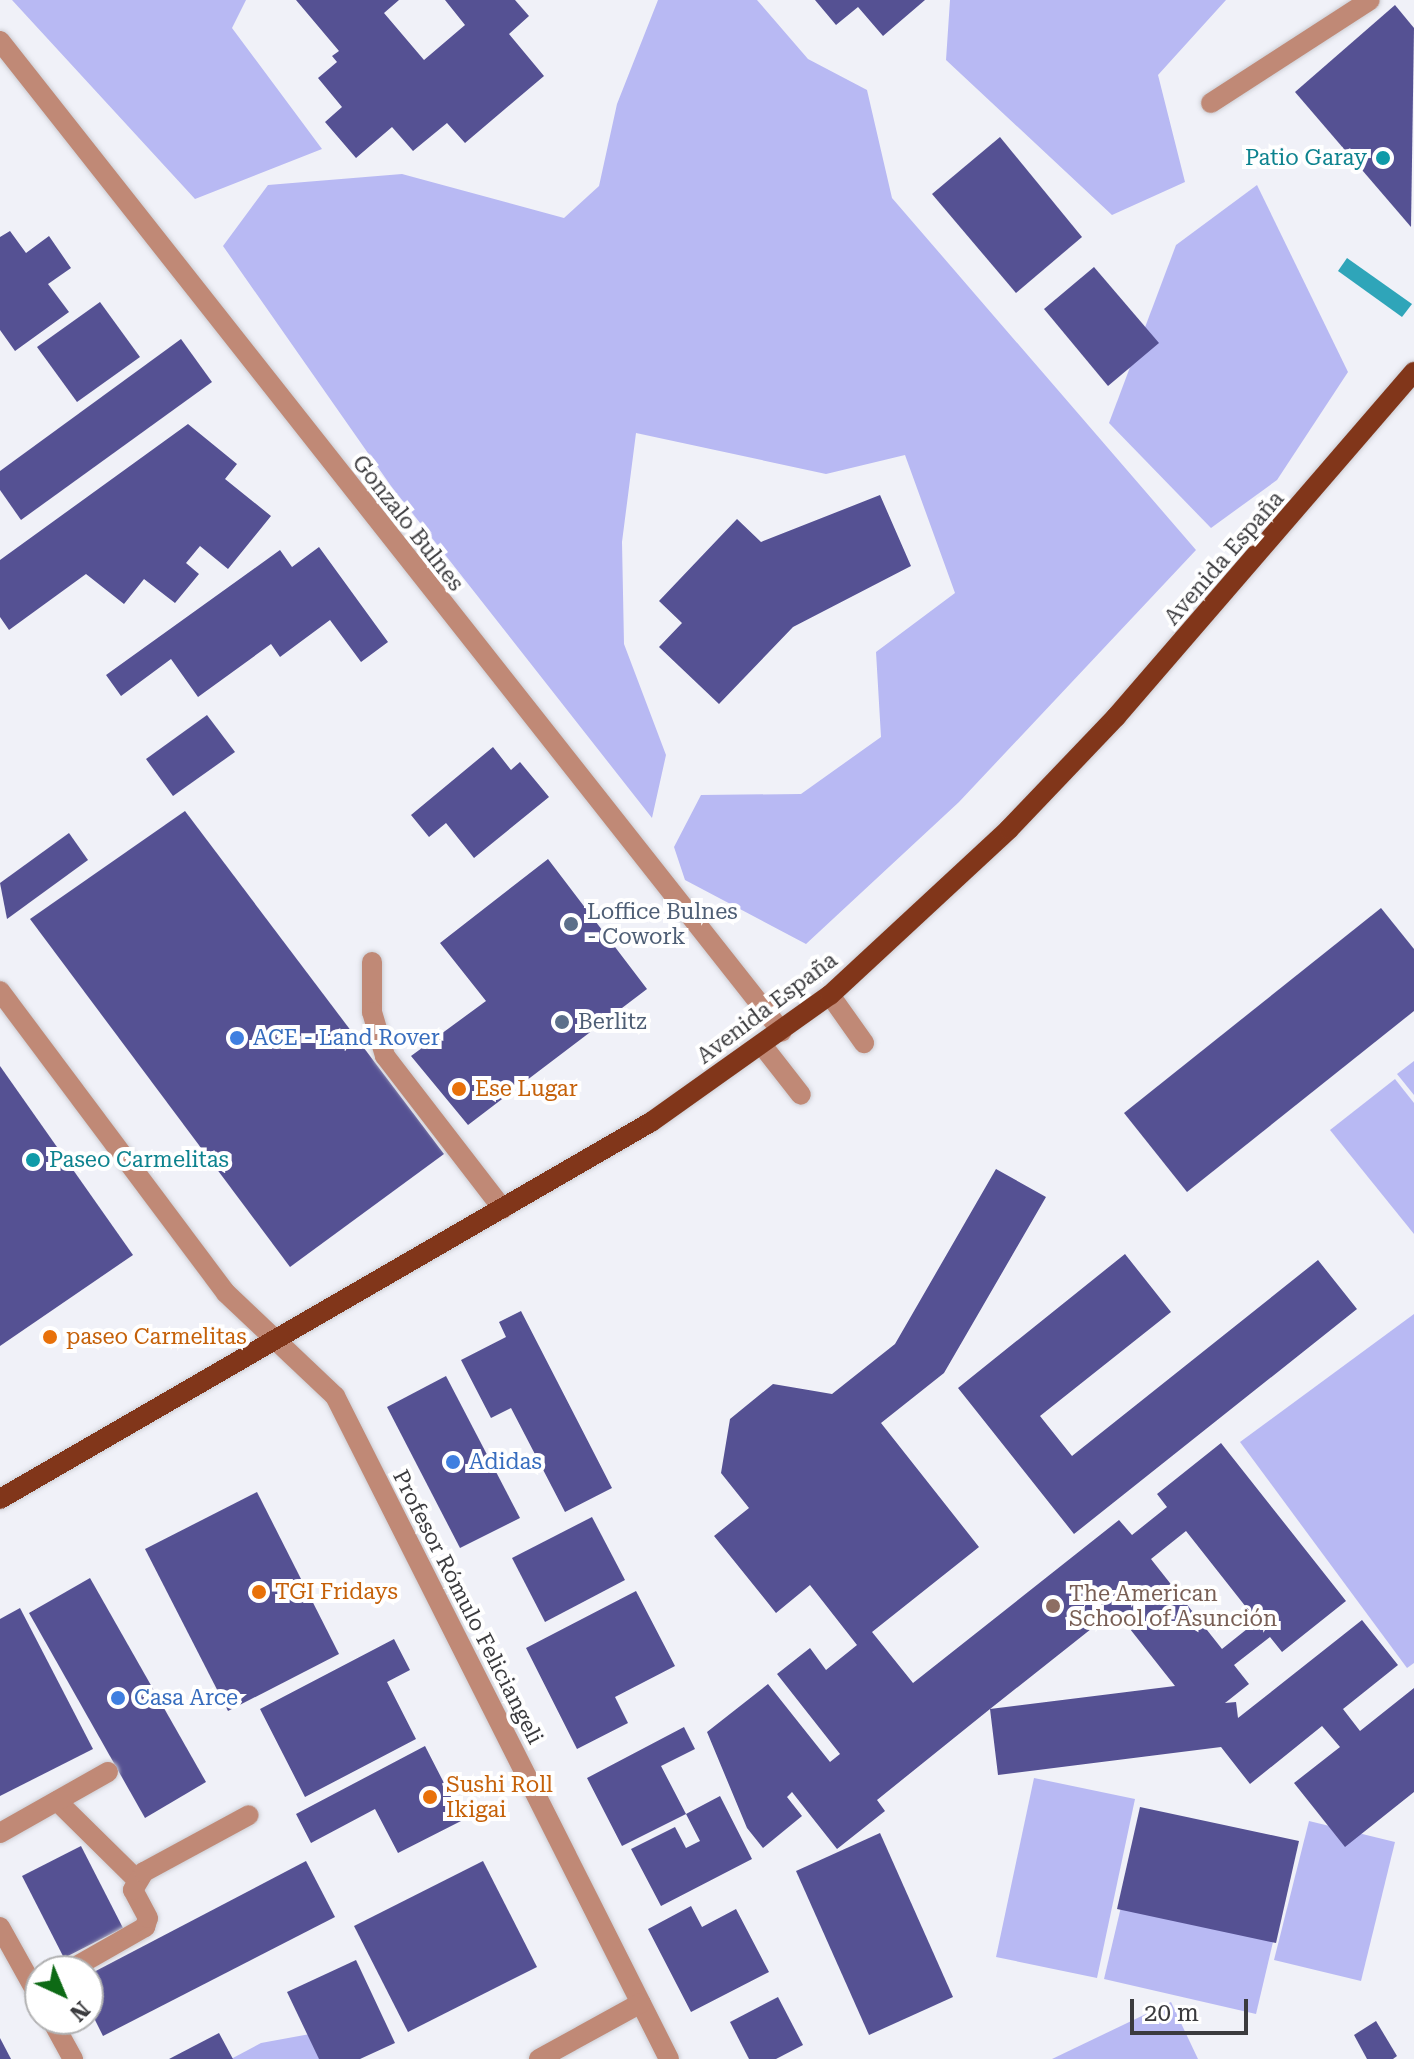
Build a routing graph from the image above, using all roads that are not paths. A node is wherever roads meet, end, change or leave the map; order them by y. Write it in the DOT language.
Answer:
graph roads {
  1 [pos="1370,0"];
  2 [pos="0,41"];
  3 [pos="1211,103"];
  4 [pos="1414,372"];
  5 [pos="372,962"];
  6 [pos="0,991"];
  7 [pos="830,995"];
  8 [pos="782,1032"];
  9 [pos="864,1043"];
  10 [pos="762,1045"];
  11 [pos="801,1095"];
  12 [pos="503,1209"];
  13 [pos="279,1340"];
  14 [pos="0,1499"];
  15 [pos="108,1772"];
  16 [pos="57,1801"];
  17 [pos="249,1815"];
  18 [pos="0,1833"];
  19 [pos="136,1879"];
  20 [pos="0,1927"];
  21 [pos="96,1955"];
  22 [pos="24,1967"];
  23 [pos="641,2003"];
  24 [pos="60,2035"];
  25 [pos="73,2059"];
  26 [pos="539,2059"];
  27 [pos="669,2059"];
  1 -- 3 [label="street"];
  2 -- 8 [label="street, Gonzalo Bulnes"];
  4 -- 7 [label="main road, Avenida España"];
  5 -- 12 [label="street"];
  6 -- 13 [label="street, Profesor Rómulo Feliciangeli"];
  7 -- 8 [label="main road, Avenida España"];
  7 -- 9 [label="street"];
  8 -- 10 [label="main road, Avenida España"];
  10 -- 11 [label="street"];
  10 -- 12 [label="main road, Avenida España"];
  12 -- 13 [label="main road, Avenida España"];
  13 -- 14 [label="main road, Avenida España"];
  13 -- 23 [label="street, Profesor Rómulo Feliciangeli"];
  15 -- 16 [label="street"];
  16 -- 18 [label="street"];
  16 -- 19 [label="street"];
  17 -- 19 [label="street"];
  19 -- 21 [label="street"];
  20 -- 22 [label="street"];
  23 -- 26 [label="street"];
  23 -- 27 [label="street, Profesor Rómulo Feliciangeli"];
  24 -- 25 [label="street"];
}
